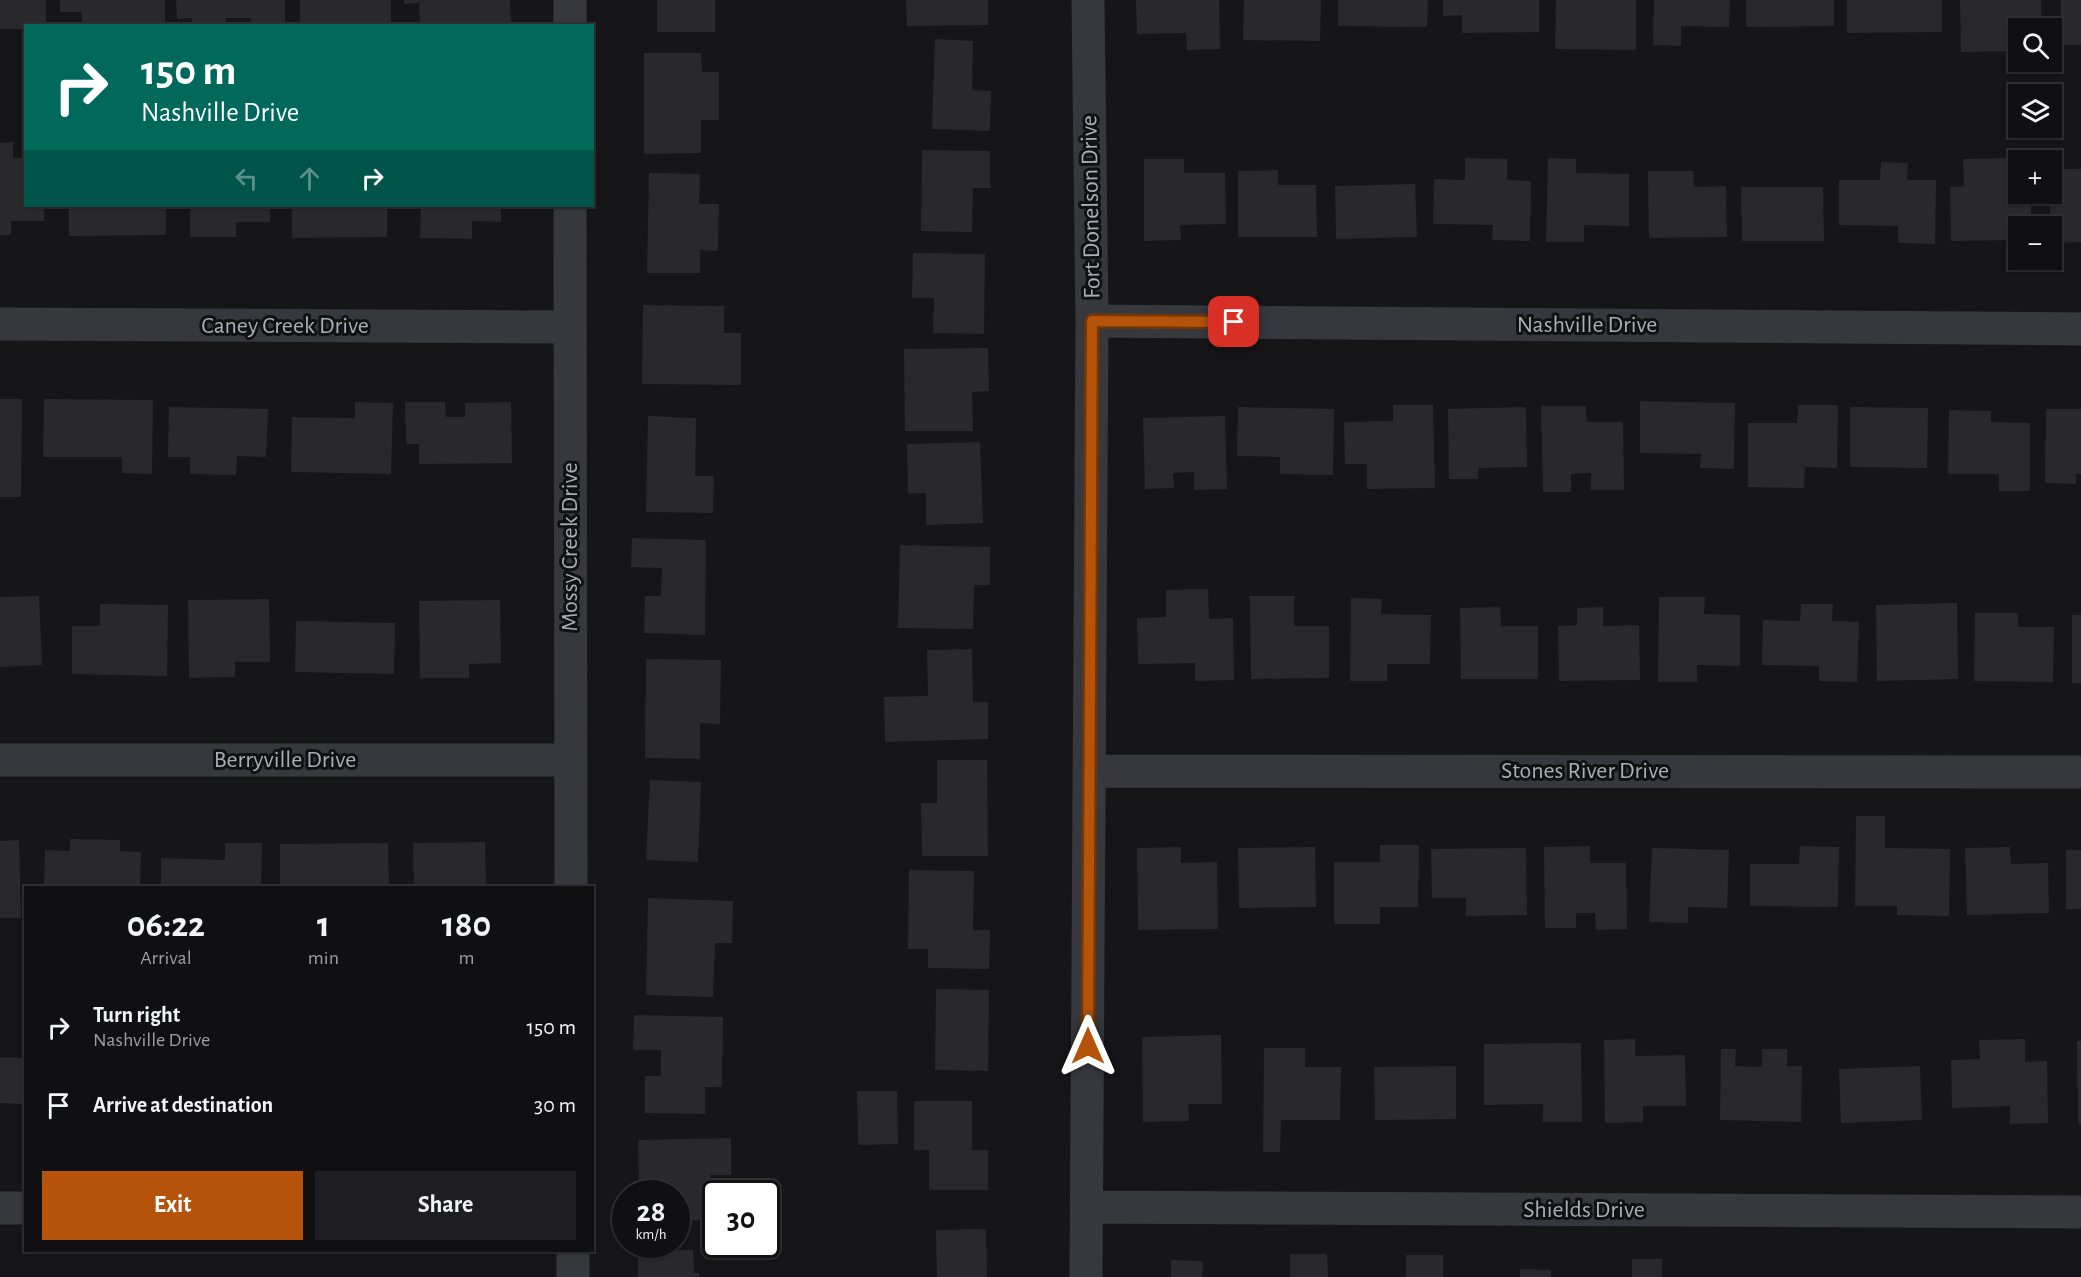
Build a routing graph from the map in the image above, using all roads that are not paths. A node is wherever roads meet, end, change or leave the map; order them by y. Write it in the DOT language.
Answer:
graph roads {
  1 [pos="570,0"];
  2 [pos="1088,0"];
  3 [pos="570,24"];
  4 [pos="570,207"];
  5 [pos="1092,321"];
  6 [pos="0,324"];
  7 [pos="570,327"];
  8 [pos="2081,329"];
  9 [pos="0,760"];
  10 [pos="570,760"];
  11 [pos="1089,771"];
  12 [pos="2081,772"];
  13 [pos="571,886"];
  14 [pos="1087,1207"];
  15 [pos="0,1208"];
  16 [pos="24,1208"];
  17 [pos="2081,1212"];
  18 [pos="573,1252"];
  19 [pos="573,1277"];
  20 [pos="1086,1277"];
  1 -- 3 [label="street"];
  2 -- 5 [label="street, Fort Donelson Drive"];
  4 -- 7 [label="street, Mossy Creek Drive"];
  5 -- 8 [label="street, Nashville Drive"];
  5 -- 11 [label="street, Fort Donelson Drive"];
  6 -- 7 [label="street, Caney Creek Drive"];
  7 -- 10 [label="street, Mossy Creek Drive"];
  9 -- 10 [label="street, Berryville Drive"];
  10 -- 13 [label="street, Mossy Creek Drive"];
  11 -- 12 [label="street, Stones River Drive"];
  11 -- 14 [label="street, Fort Donelson Drive"];
  14 -- 17 [label="street, Shields Drive"];
  14 -- 20 [label="street, Fort Donelson Drive"];
  15 -- 16 [label="street"];
  18 -- 19 [label="street"];
}
